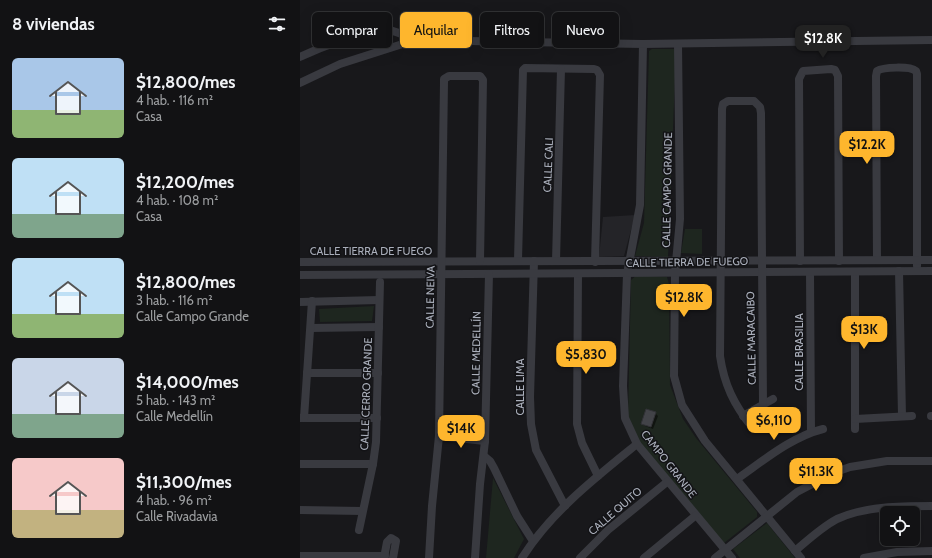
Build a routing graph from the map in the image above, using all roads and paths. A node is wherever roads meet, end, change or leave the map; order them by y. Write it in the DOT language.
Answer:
graph roads {
  1 [pos="400,34"];
  2 [pos="932,40"];
  3 [pos="472,41"];
  4 [pos="643,44"];
  5 [pos="678,44"];
  6 [pos="400,45"];
  7 [pos="300,58"];
  8 [pos="562,69"];
  9 [pos="300,83"];
  10 [pos="518,260"];
  11 [pos="721,260"];
  12 [pos="761,260"];
  13 [pos="878,260"];
  14 [pos="916,260"];
  15 [pos="932,260"];
  16 [pos="480,261"];
  17 [pos="534,261"];
  18 [pos="675,261"];
  19 [pos="800,261"];
  20 [pos="839,261"];
  21 [pos="300,262"];
  22 [pos="442,262"];
  23 [pos="556,262"];
  24 [pos="595,262"];
  25 [pos="628,262"];
  26 [pos="899,271"];
  27 [pos="917,271"];
  28 [pos="932,271"];
  29 [pos="761,272"];
  30 [pos="810,272"];
  31 [pos="855,272"];
  32 [pos="675,273"];
  33 [pos="720,273"];
  34 [pos="489,274"];
  35 [pos="534,274"];
  36 [pos="578,274"];
  37 [pos="627,274"];
  38 [pos="300,275"];
  39 [pos="442,275"];
  40 [pos="380,282"];
  41 [pos="379,300"];
  42 [pos="312,301"];
  43 [pos="300,302"];
  44 [pos="379,327"];
  45 [pos="311,328"];
  46 [pos="307,373"];
  47 [pos="378,373"];
  48 [pos="773,399"];
  49 [pos="763,404"];
  50 [pos="743,416"];
  51 [pos="902,416"];
  52 [pos="912,416"];
  53 [pos="302,418"];
  54 [pos="378,418"];
  55 [pos="855,419"];
  56 [pos="752,427"];
  57 [pos="823,429"];
  58 [pos="855,429"];
  59 [pos="811,432"];
  60 [pos="439,436"];
  61 [pos="485,442"];
  62 [pos="637,444"];
  63 [pos="484,456"];
  64 [pos="932,461"];
  65 [pos="300,464"];
  66 [pos="373,464"];
  67 [pos="598,476"];
  68 [pos="737,479"];
  69 [pos="667,482"];
  70 [pos="564,506"];
  71 [pos="932,506"];
  72 [pos="300,510"];
  73 [pos="362,511"];
  74 [pos="695,516"];
  75 [pos="767,516"];
  76 [pos="359,530"];
  77 [pos="533,541"];
  78 [pos="725,549"];
  79 [pos="795,551"];
  80 [pos="932,551"];
  81 [pos="300,556"];
  82 [pos="384,557"];
  83 [pos="393,558"];
  84 [pos="429,558"];
  85 [pos="475,558"];
  86 [pos="522,558"];
  87 [pos="580,558"];
  88 [pos="644,558"];
  89 [pos="715,558"];
  90 [pos="732,558"];
  91 [pos="801,558"];
  92 [pos="864,558"];
  1 -- 7 [label="street"];
  2 -- 5 [label="street"];
  3 -- 4 [label="street"];
  4 -- 5 [label="street"];
  4 -- 25 [label="street"];
  5 -- 18 [label="street, CALLE CAMPO GRANDE"];
  6 -- 9 [label="street"];
  8 -- 10 [label="street"];
  8 -- 23 [label="street, CALLE CALI"];
  8 -- 24 [label="street"];
  10 -- 16 [label="street, CALLE TIERRA DE FUEGO"];
  10 -- 17 [label="street, CALLE TIERRA DE FUEGO"];
  11 -- 12 [label="street, CALLE TIERRA DE FUEGO"];
  11 -- 12 [label="street, CALLE MARACAIBO"];
  11 -- 18 [label="street, CALLE TIERRA DE FUEGO"];
  11 -- 33 [label="street"];
  12 -- 19 [label="street, CALLE TIERRA DE FUEGO"];
  12 -- 29 [label="street, CALLE MARACAIBO"];
  13 -- 14 [label="street, CALLE TIERRA DE FUEGO"];
  13 -- 14 [label="street"];
  13 -- 20 [label="street, CALLE TIERRA DE FUEGO"];
  14 -- 15 [label="street, CALLE TIERRA DE FUEGO"];
  14 -- 27 [label="street"];
  16 -- 22 [label="street, CALLE TIERRA DE FUEGO"];
  16 -- 22 [label="street, CALLE NEIVA"];
  17 -- 23 [label="street, CALLE TIERRA DE FUEGO"];
  17 -- 35 [label="street, CALLE LIMA"];
  18 -- 25 [label="street, CALLE TIERRA DE FUEGO"];
  18 -- 32 [label="street, CALLE CAMPO GRANDE"];
  19 -- 20 [label="street, CALLE TIERRA DE FUEGO"];
  19 -- 20 [label="street"];
  21 -- 22 [label="street, CALLE TIERRA DE FUEGO"];
  22 -- 39 [label="street, CALLE NEIVA"];
  23 -- 24 [label="street, CALLE TIERRA DE FUEGO"];
  24 -- 25 [label="street, CALLE TIERRA DE FUEGO"];
  25 -- 37 [label="street"];
  26 -- 27 [label="street, CALLE TIERRA DE FUEGO"];
  26 -- 31 [label="street, CALLE TIERRA DE FUEGO"];
  26 -- 51 [label="street"];
  27 -- 28 [label="street, CALLE TIERRA DE FUEGO"];
  29 -- 30 [label="street, CALLE TIERRA DE FUEGO"];
  29 -- 33 [label="street, CALLE TIERRA DE FUEGO"];
  29 -- 49 [label="street, CALLE MARACAIBO"];
  30 -- 31 [label="street, CALLE TIERRA DE FUEGO"];
  30 -- 59 [label="street, CALLE BRASILIA"];
  31 -- 55 [label="street"];
  32 -- 33 [label="street, CALLE TIERRA DE FUEGO"];
  32 -- 37 [label="street, CALLE TIERRA DE FUEGO"];
  32 -- 68 [label="street, CALLE CAMPO GRANDE"];
  33 -- 50 [label="street"];
  34 -- 35 [label="street, CALLE TIERRA DE FUEGO"];
  34 -- 39 [label="street, CALLE TIERRA DE FUEGO"];
  34 -- 61 [label="street, CALLE MEDELLÍN"];
  35 -- 36 [label="street, CALLE TIERRA DE FUEGO"];
  35 -- 70 [label="street, CALLE LIMA"];
  36 -- 37 [label="street, CALLE TIERRA DE FUEGO"];
  36 -- 67 [label="street"];
  37 -- 62 [label="street, CAMPO GRANDE"];
  38 -- 39 [label="street"];
  39 -- 60 [label="street, CALLE NEIVA"];
  40 -- 41 [label="street, CALLE CERRO GRANDE"];
  41 -- 42 [label="street"];
  41 -- 44 [label="street, CALLE CERRO GRANDE"];
  42 -- 43 [label="street"];
  42 -- 45 [label="street"];
  44 -- 45 [label="street"];
  44 -- 47 [label="street, CALLE CERRO GRANDE"];
  45 -- 46 [label="street"];
  46 -- 47 [label="street"];
  46 -- 53 [label="street"];
  47 -- 54 [label="street, CALLE CERRO GRANDE"];
  48 -- 49 [label="street"];
  49 -- 50 [label="street"];
  50 -- 56 [label="street"];
  51 -- 52 [label="street"];
  51 -- 55 [label="street"];
  53 -- 54 [label="street"];
  54 -- 66 [label="street, CALLE CERRO GRANDE"];
  55 -- 58 [label="street"];
  57 -- 59 [label="street"];
  59 -- 68 [label="street"];
  60 -- 61 [label="street"];
  60 -- 84 [label="street, CALLE NEIVA"];
  61 -- 63 [label="street, CALLE MEDELLÍN"];
  62 -- 67 [label="street"];
  62 -- 69 [label="street, CAMPO GRANDE"];
  63 -- 77 [label="street"];
  63 -- 85 [label="street, CALLE MEDELLÍN"];
  64 -- 75 [label="street"];
  65 -- 66 [label="street"];
  66 -- 73 [label="street, CALLE CERRO GRANDE"];
  67 -- 70 [label="street"];
  68 -- 75 [label="street, CALLE CAMPO GRANDE"];
  69 -- 74 [label="street, CAMPO GRANDE"];
  69 -- 87 [label="street, CALLE QUITO"];
  70 -- 77 [label="street"];
  71 -- 79 [label="street"];
  72 -- 73 [label="street"];
  73 -- 76 [label="street, CALLE CERRO GRANDE"];
  74 -- 78 [label="street, CAMPO GRANDE"];
  74 -- 88 [label="street"];
  75 -- 78 [label="street"];
  75 -- 79 [label="street, CALLE CAMPO GRANDE"];
  77 -- 86 [label="street"];
  78 -- 89 [label="street"];
  78 -- 90 [label="street, CAMPO GRANDE"];
  79 -- 91 [label="street, CALLE CAMPO GRANDE"];
  80 -- 92 [label="street"];
  81 -- 82 [label="street"];
  82 -- 83 [label="street"];
}
